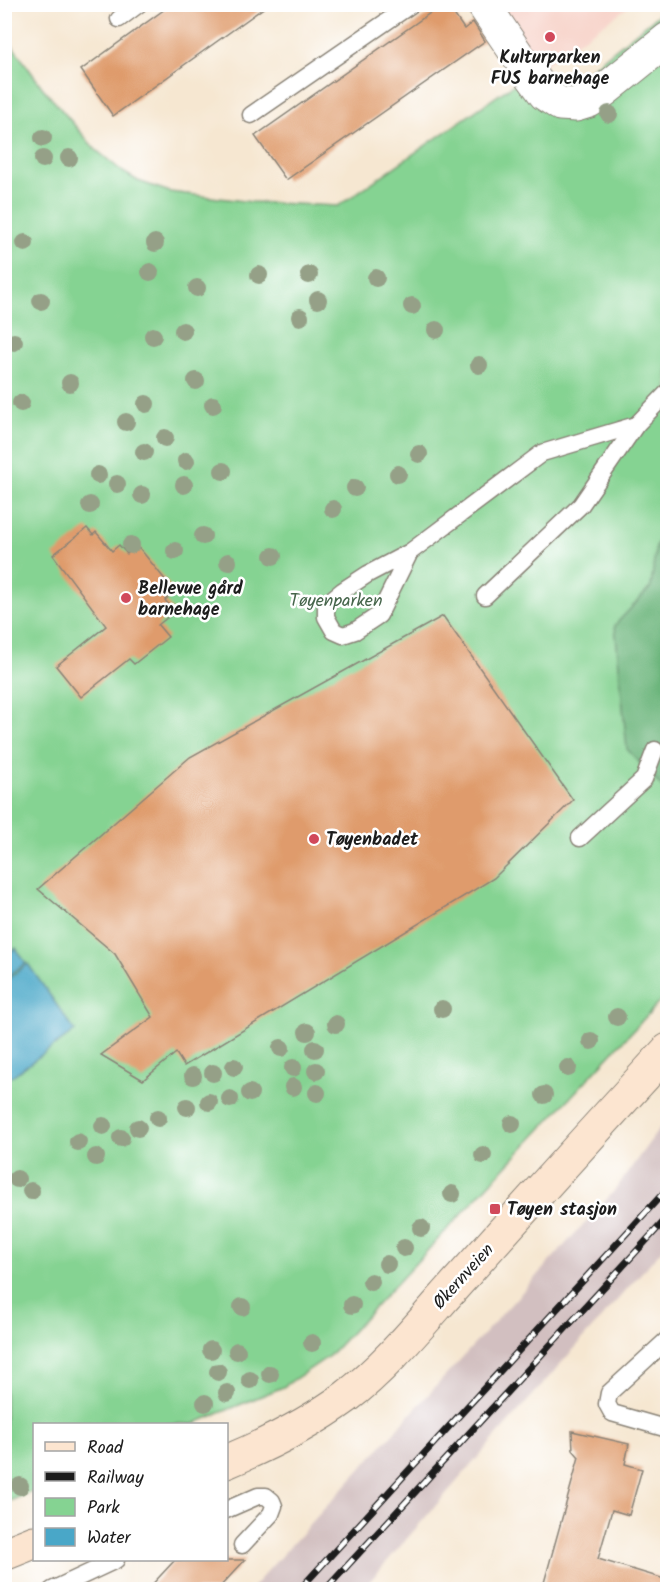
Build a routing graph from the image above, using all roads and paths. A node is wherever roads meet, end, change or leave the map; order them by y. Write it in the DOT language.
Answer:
graph roads {
  1 [pos="139,4"];
  2 [pos="412,4"];
  3 [pos="483,4"];
  4 [pos="119,19"];
  5 [pos="668,39"];
  6 [pos="251,115"];
  7 [pos="668,392"];
  8 [pos="636,425"];
  9 [pos="410,552"];
  10 [pos="485,596"];
  11 [pos="655,750"];
  12 [pos="580,838"];
  13 [pos="668,1050"];
  14 [pos="668,1339"];
  15 [pos="668,1429"];
  16 [pos="228,1461"];
  17 [pos="228,1509"];
  18 [pos="33,1542"];
  19 [pos="242,1545"];
  20 [pos="4,1554"];
  21 [pos="114,1561"];
  22 [pos="52,1590"];
  1 -- 4 [label="lane"];
  2 -- 6 [label="lane"];
  3 -- 5 [label="street"];
  7 -- 8 [label="lane"];
  8 -- 9 [label="lane"];
  8 -- 10 [label="lane"];
  9 -- 9 [label="lane"];
  11 -- 12 [label="lane"];
  13 -- 16 [label="main road, Økernveien"];
  14 -- 15 [label="lane"];
  17 -- 19 [label="lane"];
  18 -- 20 [label="main road"];
  21 -- 22 [label="lane"];
}
